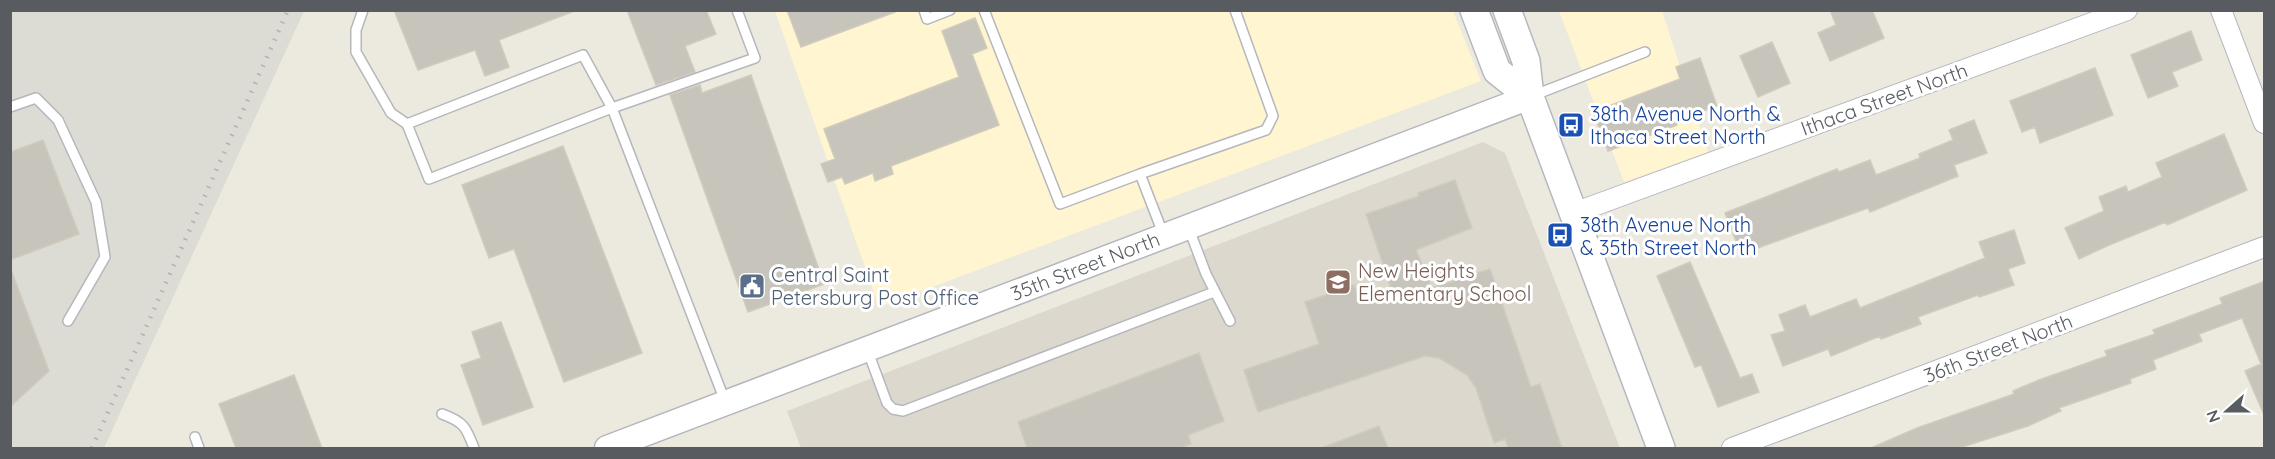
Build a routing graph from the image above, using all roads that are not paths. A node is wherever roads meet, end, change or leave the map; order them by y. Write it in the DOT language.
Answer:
graph roads {
  1 [pos="363,10"];
  2 [pos="737,10"];
  3 [pos="924,10"];
  4 [pos="950,10"];
  5 [pos="984,10"];
  6 [pos="1235,10"];
  7 [pos="1474,10"];
  8 [pos="1507,10"];
  9 [pos="2127,10"];
  10 [pos="2221,10"];
  11 [pos="1645,52"];
  12 [pos="1530,97"];
  13 [pos="10,107"];
  14 [pos="612,108"];
  15 [pos="2265,123"];
  16 [pos="407,124"];
  17 [pos="1140,174"];
  18 [pos="1575,213"];
  19 [pos="1188,227"];
  20 [pos="1164,236"];
  21 [pos="2265,247"];
  22 [pos="1215,292"];
  23 [pos="69,321"];
  24 [pos="1230,321"];
  25 [pos="867,349"];
  26 [pos="726,403"];
  27 [pos="442,414"];
  28 [pos="195,437"];
  29 [pos="199,448"];
  30 [pos="474,448"];
  31 [pos="607,448"];
  32 [pos="1661,448"];
  33 [pos="1732,448"];
  1 -- 16 [label="lane"];
  2 -- 14 [label="lane"];
  3 -- 4 [label="lane"];
  5 -- 17 [label="lane"];
  6 -- 17 [label="lane"];
  7 -- 12 [label="main road"];
  8 -- 12 [label="main road"];
  9 -- 18 [label="street, Ithaca Street North"];
  10 -- 15 [label="street"];
  11 -- 12 [label="lane"];
  12 -- 18 [label="main road"];
  12 -- 19 [label="street, 35th Street North"];
  13 -- 23 [label="lane"];
  14 -- 16 [label="lane"];
  14 -- 16 [label="lane"];
  14 -- 26 [label="lane"];
  17 -- 20 [label="lane"];
  18 -- 32 [label="main road"];
  19 -- 20 [label="street, 35th Street North"];
  19 -- 22 [label="lane"];
  20 -- 25 [label="street, 35th Street North"];
  21 -- 33 [label="street, 36th Street North"];
  22 -- 24 [label="lane"];
  22 -- 25 [label="lane"];
  25 -- 26 [label="street, 35th Street North"];
  26 -- 31 [label="street, 35th Street North"];
  27 -- 30 [label="lane"];
  28 -- 29 [label="lane"];
}
